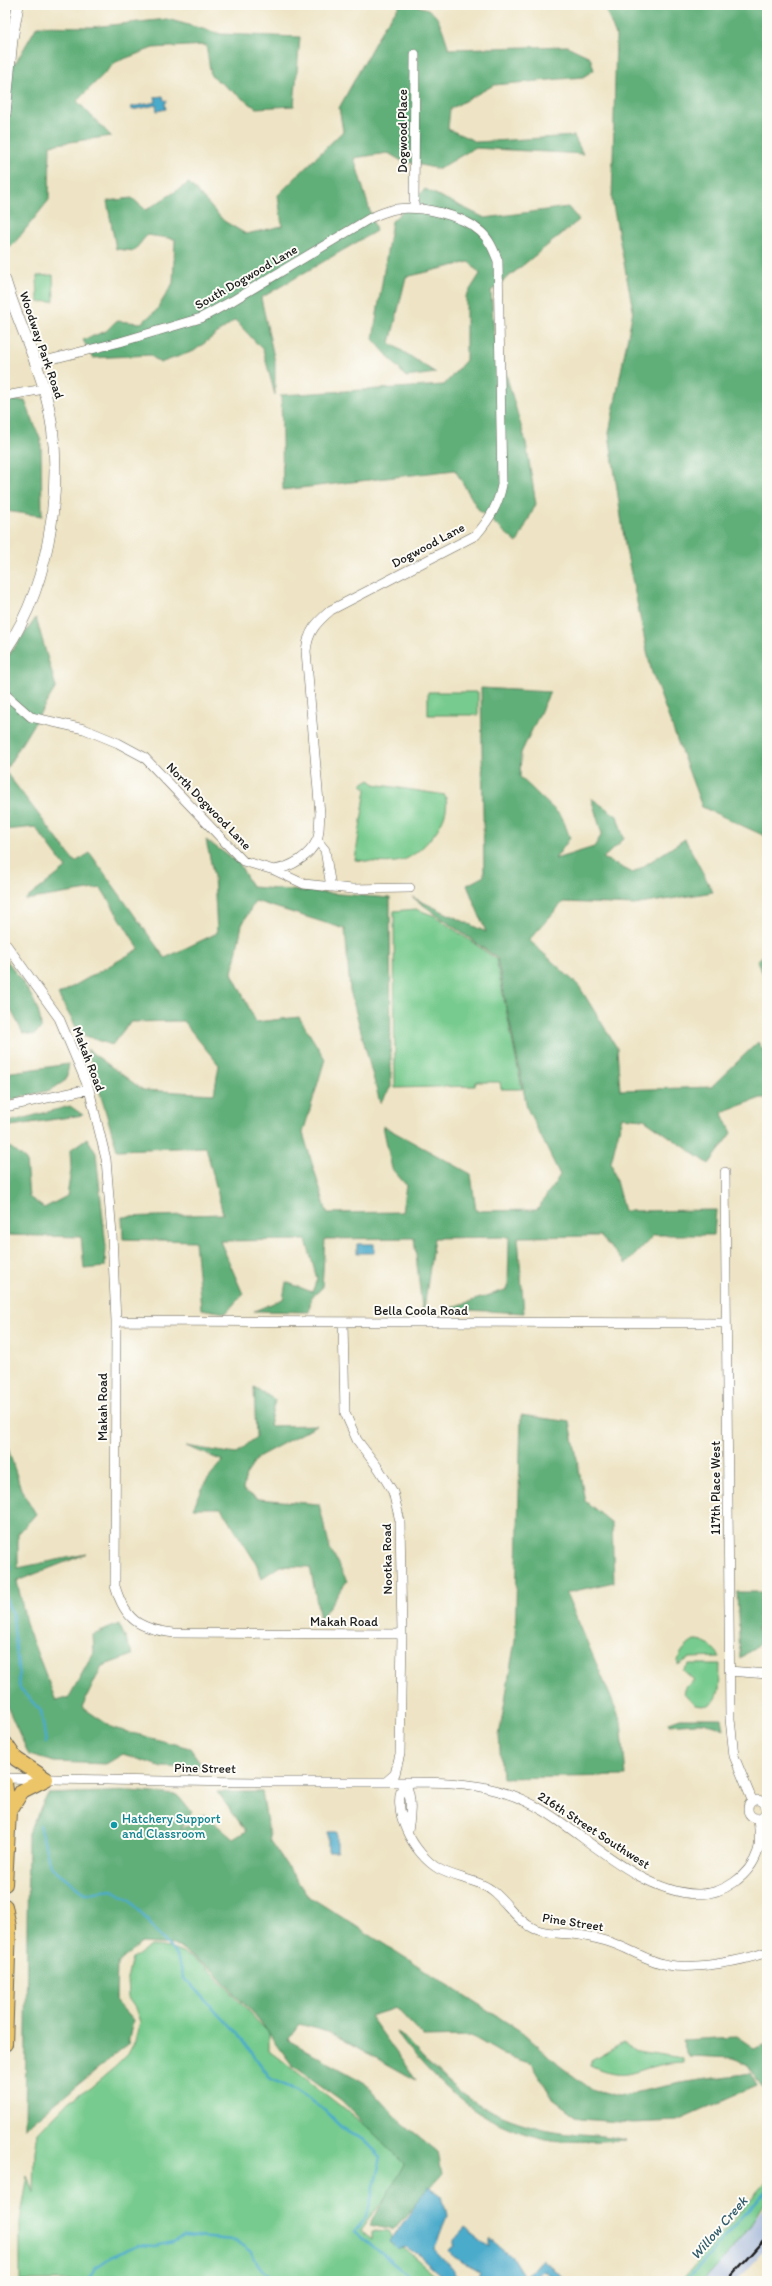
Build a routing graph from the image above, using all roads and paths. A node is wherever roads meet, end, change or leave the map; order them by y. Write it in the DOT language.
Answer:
graph roads {
  1 [pos="18,5"];
  2 [pos="416,54"];
  3 [pos="5,114"];
  4 [pos="414,208"];
  5 [pos="5,280"];
  6 [pos="36,363"];
  7 [pos="44,389"];
  8 [pos="5,396"];
  9 [pos="5,651"];
  10 [pos="5,694"];
  11 [pos="317,840"];
  12 [pos="274,870"];
  13 [pos="331,887"];
  14 [pos="410,888"];
  15 [pos="5,943"];
  16 [pos="89,1089"];
  17 [pos="5,1107"];
  18 [pos="725,1172"];
  19 [pos="116,1321"];
  20 [pos="343,1323"];
  21 [pos="726,1323"];
  22 [pos="402,1634"];
  23 [pos="729,1671"];
  24 [pos="767,1674"];
  25 [pos="5,1743"];
  26 [pos="5,1778"];
  27 [pos="46,1779"];
  28 [pos="387,1781"];
  29 [pos="405,1782"];
  30 [pos="5,1783"];
  31 [pos="760,1801"];
  32 [pos="7,1810"];
  33 [pos="766,1811"];
  34 [pos="758,1818"];
  35 [pos="6,1839"];
  36 [pos="5,1884"];
  37 [pos="5,1906"];
  38 [pos="767,1952"];
  39 [pos="5,2044"];
  1 -- 3 [label="street"];
  2 -- 4 [label="street, Dogwood Place"];
  4 -- 6 [label="street, South Dogwood Lane"];
  4 -- 11 [label="street, Dogwood Lane"];
  5 -- 6 [label="street, Woodway Park Road"];
  6 -- 7 [label="street, Woodway Park Road"];
  7 -- 8 [label="street"];
  7 -- 9 [label="street, Woodway Park Road"];
  10 -- 12 [label="street, North Dogwood Lane"];
  11 -- 12 [label="street"];
  11 -- 13 [label="street"];
  12 -- 13 [label="street, North Dogwood Lane"];
  13 -- 14 [label="street, North Dogwood Lane"];
  15 -- 16 [label="street, Makah Road"];
  16 -- 17 [label="street"];
  16 -- 19 [label="street, Makah Road"];
  18 -- 21 [label="street, 117th Place West"];
  19 -- 20 [label="street, Bella Coola Road"];
  19 -- 22 [label="street, Makah Road"];
  20 -- 21 [label="street, Bella Coola Road"];
  20 -- 22 [label="street, Nootka Road"];
  21 -- 23 [label="street, 117th Place West"];
  22 -- 28 [label="street, Nootka Road"];
  23 -- 24 [label="street"];
  23 -- 31 [label="street, 117th Place West"];
  25 -- 27 [label="main road"];
  26 -- 27 [label="street, Pine Street"];
  27 -- 28 [label="street, Pine Street"];
  27 -- 32 [label="main road"];
  28 -- 29 [label="street, Pine Street"];
  29 -- 34 [label="street, 216th Street Southwest"];
  29 -- 38 [label="street, Pine Street"];
  30 -- 32 [label="main road"];
  31 -- 33 [label="street"];
  31 -- 34 [label="street"];
  32 -- 35 [label="main road"];
  33 -- 34 [label="street"];
  35 -- 36 [label="main road"];
  37 -- 39 [label="main road"];
}
